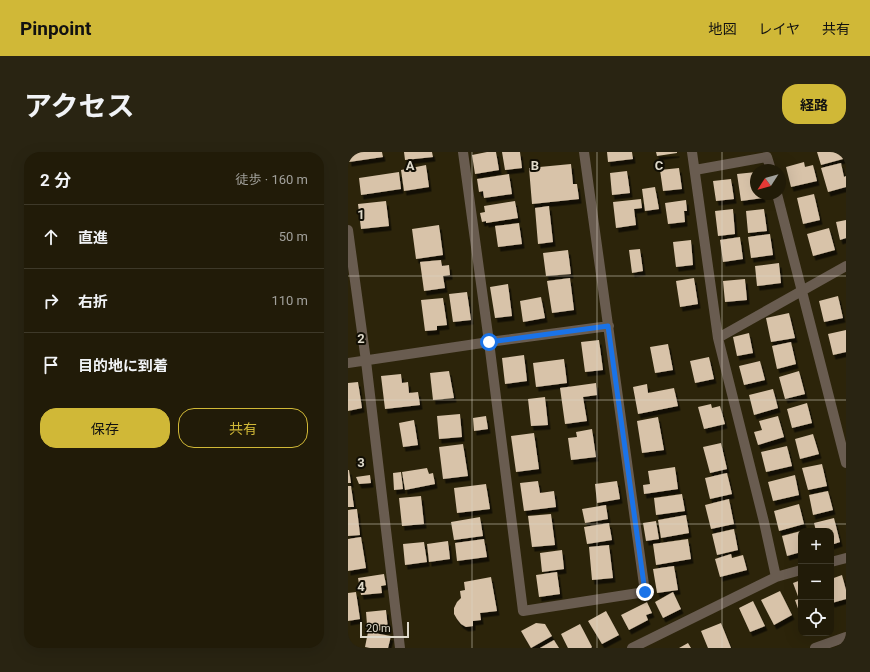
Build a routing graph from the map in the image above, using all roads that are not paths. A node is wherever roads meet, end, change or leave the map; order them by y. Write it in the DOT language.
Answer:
graph roads {
  1 [pos="463,152"];
  2 [pos="584,152"];
  3 [pos="692,152"];
  4 [pos="769,164"];
  5 [pos="695,170"];
  6 [pos="778,200"];
  7 [pos="348,230"];
  8 [pos="846,266"];
  9 [pos="801,291"];
  10 [pos="608,326"];
  11 [pos="718,338"];
  12 [pos="489,342"];
  13 [pos="366,361"];
  14 [pos="348,363"];
  15 [pos="846,463"];
  16 [pos="846,558"];
  17 [pos="834,561"];
  18 [pos="798,571"];
  19 [pos="776,577"];
  20 [pos="846,637"];
  21 [pos="400,648"];
  22 [pos="632,648"];
  23 [pos="815,648"];
  1 -- 12 [label="street"];
  2 -- 10 [label="street"];
  3 -- 5 [label="street"];
  4 -- 5 [label="street"];
  5 -- 11 [label="street"];
  6 -- 9 [label="street"];
  7 -- 13 [label="street"];
  8 -- 9 [label="street"];
  9 -- 11 [label="street"];
  9 -- 15 [label="street"];
  10 -- 12 [label="street"];
  10 -- 12 [label="street"];
  11 -- 19 [label="street"];
  12 -- 13 [label="street"];
  13 -- 14 [label="street"];
  13 -- 21 [label="street"];
  16 -- 17 [label="street"];
  18 -- 19 [label="street"];
  19 -- 22 [label="street"];
  20 -- 23 [label="street"];
}
